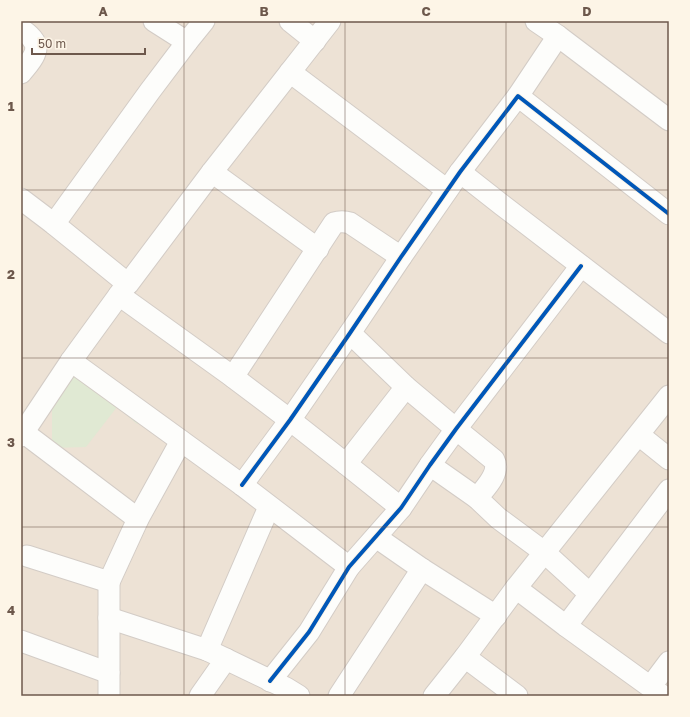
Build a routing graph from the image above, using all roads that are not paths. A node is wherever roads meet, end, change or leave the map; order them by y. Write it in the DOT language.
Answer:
graph roads {
  1 [pos="154,21"];
  2 [pos="204,21"];
  3 [pos="290,21"];
  4 [pos="330,21"];
  5 [pos="536,21"];
  6 [pos="21,29"];
  7 [pos="558,36"];
  8 [pos="315,41"];
  9 [pos="187,42"];
  10 [pos="290,72"];
  11 [pos="21,73"];
  12 [pos="518,96"];
  13 [pos="669,120"];
  14 [pos="212,172"];
  15 [pos="460,172"];
  16 [pos="447,190"];
  17 [pos="21,199"];
  18 [pos="669,214"];
  19 [pos="54,224"];
  20 [pos="318,249"];
  21 [pos="401,257"];
  22 [pos="582,266"];
  23 [pos="123,289"];
  24 [pos="350,333"];
  25 [pos="669,333"];
  26 [pos="70,361"];
  27 [pos="233,377"];
  28 [pos="406,387"];
  29 [pos="669,396"];
  30 [pos="290,420"];
  31 [pos="456,429"];
  32 [pos="22,434"];
  33 [pos="639,435"];
  34 [pos="181,441"];
  35 [pos="669,459"];
  36 [pos="346,464"];
  37 [pos="430,465"];
  38 [pos="242,485"];
  39 [pos="669,490"];
  40 [pos="477,498"];
  41 [pos="269,507"];
  42 [pos="401,508"];
  43 [pos="138,519"];
  44 [pos="376,537"];
  45 [pos="544,552"];
  46 [pos="27,556"];
  47 [pos="349,567"];
  48 [pos="422,569"];
  49 [pos="109,582"];
  50 [pos="516,588"];
  51 [pos="590,594"];
  52 [pos="496,616"];
  53 [pos="109,618"];
  54 [pos="566,626"];
  55 [pos="21,641"];
  56 [pos="207,650"];
  57 [pos="465,657"];
  58 [pos="226,660"];
  59 [pos="669,662"];
  60 [pos="109,673"];
  61 [pos="284,690"];
  62 [pos="657,691"];
  63 [pos="109,696"];
  64 [pos="200,696"];
  65 [pos="339,696"];
  66 [pos="434,696"];
  67 [pos="517,696"];
  1 -- 9 [label="street"];
  2 -- 9 [label="street"];
  3 -- 8 [label="street"];
  4 -- 8 [label="street"];
  5 -- 7 [label="street"];
  6 -- 11 [label="street"];
  7 -- 12 [label="street"];
  7 -- 13 [label="street"];
  8 -- 10 [label="street"];
  9 -- 19 [label="street"];
  10 -- 14 [label="street"];
  10 -- 16 [label="street"];
  12 -- 15 [label="street"];
  12 -- 18 [label="street"];
  14 -- 20 [label="street"];
  14 -- 23 [label="street"];
  15 -- 16 [label="street"];
  15 -- 22 [label="street"];
  16 -- 21 [label="street"];
  17 -- 19 [label="street"];
  19 -- 23 [label="street"];
  20 -- 21 [label="street"];
  20 -- 27 [label="street"];
  21 -- 24 [label="street"];
  22 -- 25 [label="street"];
  22 -- 31 [label="street"];
  23 -- 26 [label="street"];
  23 -- 27 [label="street"];
  24 -- 28 [label="street"];
  24 -- 30 [label="street"];
  26 -- 32 [label="street"];
  26 -- 34 [label="street"];
  27 -- 30 [label="street"];
  28 -- 31 [label="street"];
  28 -- 36 [label="street"];
  29 -- 33 [label="street"];
  30 -- 36 [label="street"];
  30 -- 38 [label="street"];
  31 -- 37 [label="street"];
  31 -- 40 [label="street"];
  32 -- 43 [label="street"];
  33 -- 35 [label="street"];
  33 -- 45 [label="street"];
  34 -- 38 [label="street"];
  34 -- 43 [label="street"];
  36 -- 42 [label="street"];
  37 -- 40 [label="street"];
  37 -- 42 [label="street"];
  38 -- 41 [label="street"];
  39 -- 51 [label="street"];
  40 -- 45 [label="street"];
  41 -- 47 [label="street"];
  41 -- 56 [label="street"];
  42 -- 44 [label="street"];
  43 -- 49 [label="street"];
  44 -- 47 [label="street"];
  44 -- 48 [label="street"];
  45 -- 50 [label="street"];
  45 -- 51 [label="street"];
  46 -- 49 [label="street"];
  47 -- 61 [label="street"];
  48 -- 52 [label="street"];
  48 -- 65 [label="street"];
  49 -- 53 [label="street"];
  50 -- 52 [label="street"];
  50 -- 54 [label="street"];
  51 -- 54 [label="street"];
  52 -- 57 [label="street"];
  53 -- 56 [label="street"];
  53 -- 60 [label="street"];
  54 -- 62 [label="street"];
  55 -- 60 [label="street"];
  56 -- 58 [label="street"];
  57 -- 66 [label="street"];
  57 -- 67 [label="street"];
  58 -- 61 [label="street"];
  58 -- 64 [label="street"];
  59 -- 62 [label="street"];
  60 -- 63 [label="street"];
}
